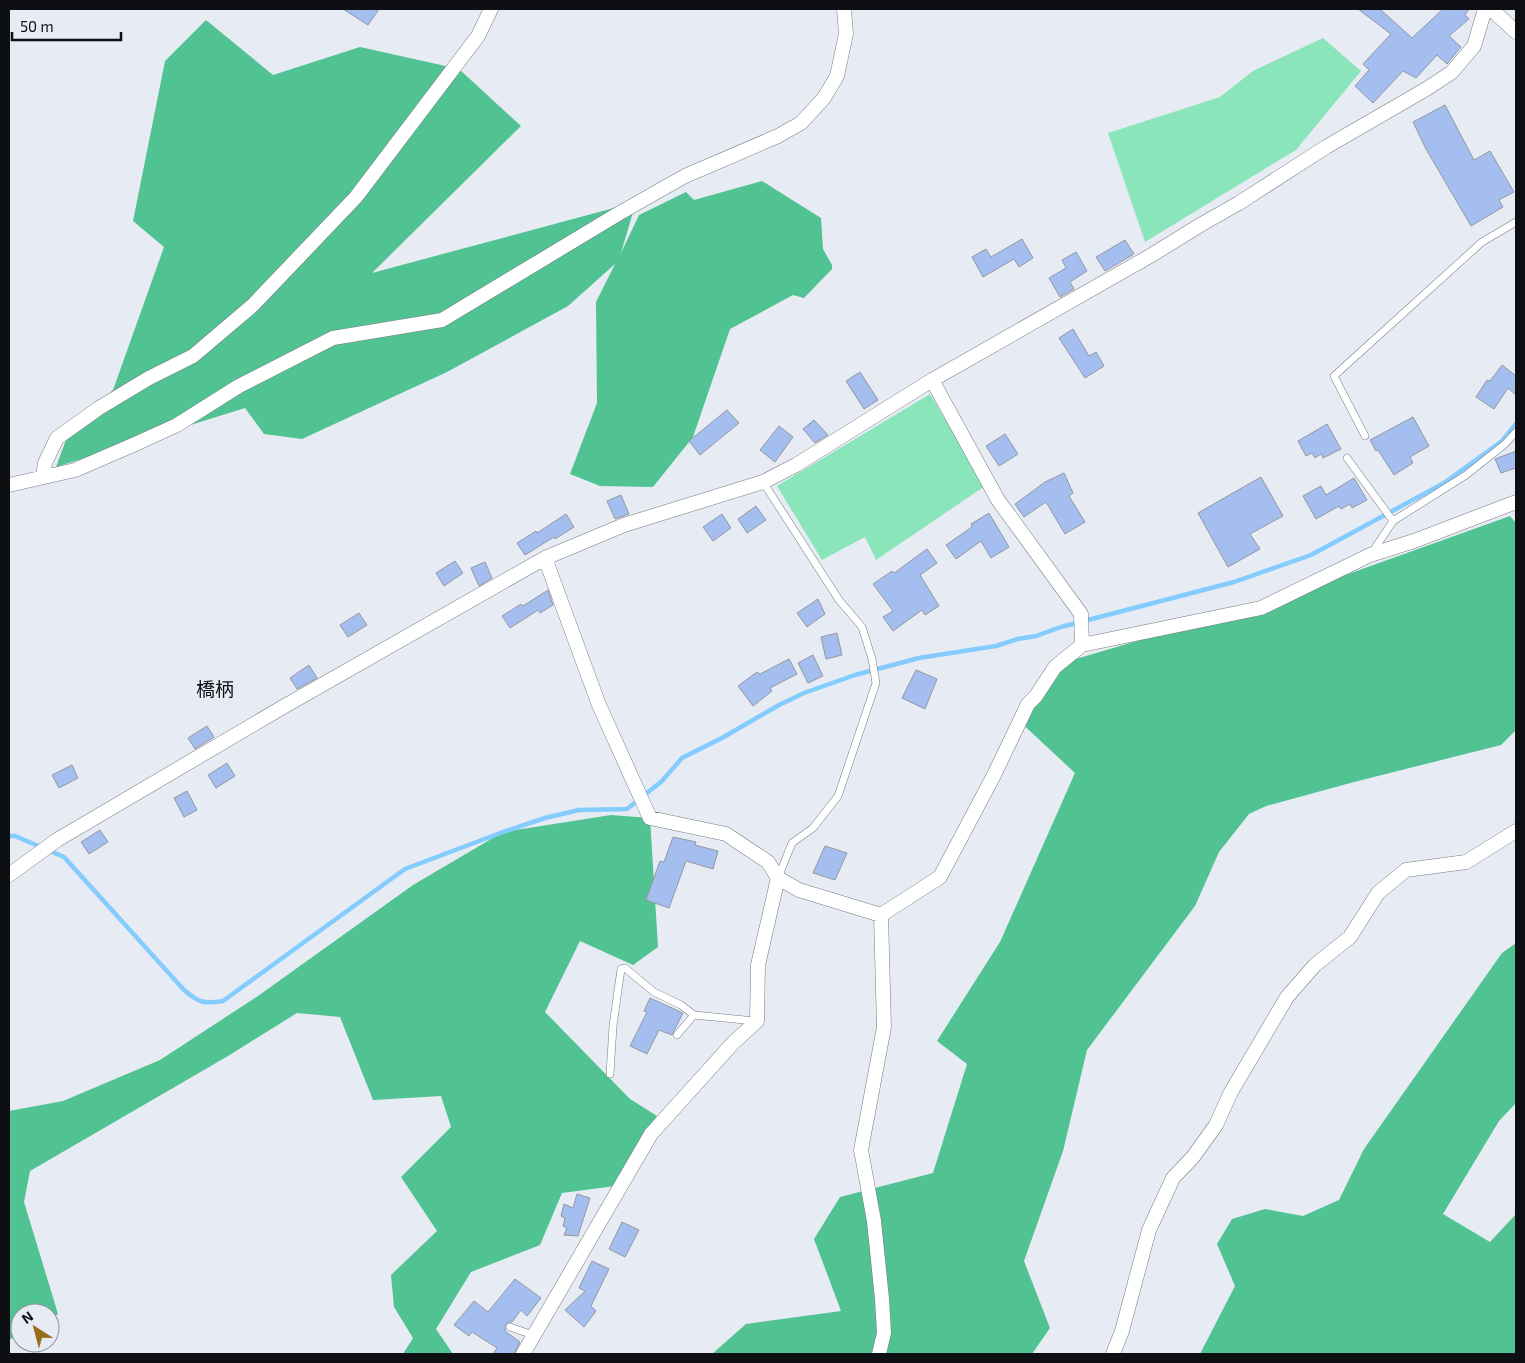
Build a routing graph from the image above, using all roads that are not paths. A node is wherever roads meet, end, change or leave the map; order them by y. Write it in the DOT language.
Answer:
graph roads {
  1 [pos="491,9"];
  2 [pos="844,9"];
  3 [pos="1485,9"];
  4 [pos="1491,9"];
  5 [pos="1516,32"];
  6 [pos="1516,222"];
  7 [pos="932,380"];
  8 [pos="1516,432"];
  9 [pos="1365,436"];
  10 [pos="1347,458"];
  11 [pos="43,477"];
  12 [pos="763,482"];
  13 [pos="9,485"];
  14 [pos="1516,502"];
  15 [pos="1392,520"];
  16 [pos="1370,555"];
  17 [pos="546,558"];
  18 [pos="1082,639"];
  19 [pos="1516,831"];
  20 [pos="9,875"];
  21 [pos="778,878"];
  22 [pos="881,915"];
  23 [pos="694,1015"];
  24 [pos="757,1021"];
  25 [pos="677,1035"];
  26 [pos="610,1074"];
  27 [pos="510,1327"];
  28 [pos="533,1335"];
  29 [pos="523,1354"];
  30 [pos="879,1354"];
  31 [pos="1112,1354"];
  1 -- 11 [label="street"];
  2 -- 11 [label="street"];
  3 -- 7 [label="street"];
  4 -- 5 [label="street"];
  6 -- 9 [label="lane"];
  7 -- 12 [label="street"];
  7 -- 18 [label="street"];
  8 -- 15 [label="lane"];
  10 -- 15 [label="lane"];
  11 -- 13 [label="street"];
  12 -- 17 [label="street"];
  12 -- 21 [label="lane"];
  14 -- 16 [label="street"];
  15 -- 16 [label="lane"];
  16 -- 18 [label="street"];
  17 -- 20 [label="street"];
  17 -- 21 [label="street"];
  18 -- 22 [label="street"];
  19 -- 31 [label="street"];
  21 -- 22 [label="street"];
  21 -- 24 [label="street"];
  22 -- 30 [label="street"];
  23 -- 24 [label="lane"];
  23 -- 25 [label="lane"];
  23 -- 26 [label="lane"];
  24 -- 28 [label="street"];
  27 -- 28 [label="lane"];
  28 -- 29 [label="street"];
}
